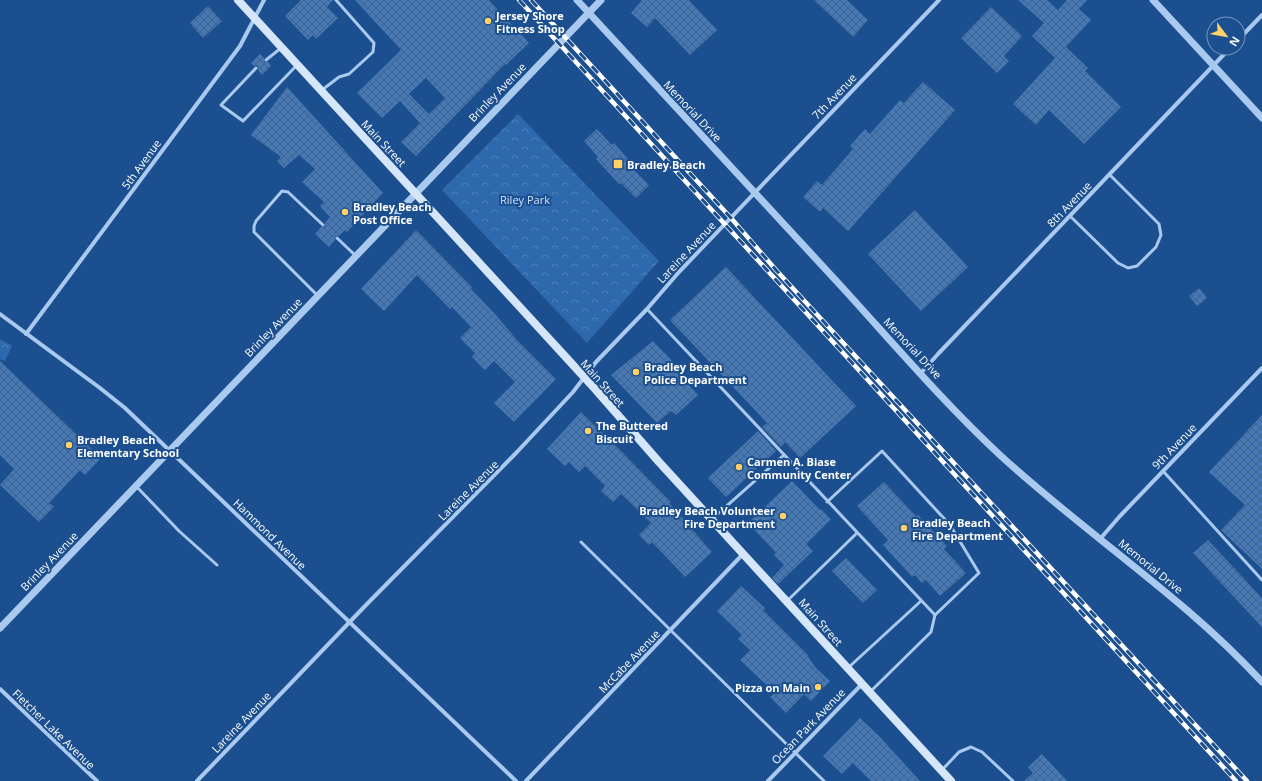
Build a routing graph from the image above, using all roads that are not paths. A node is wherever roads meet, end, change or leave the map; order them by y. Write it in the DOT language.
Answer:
graph roads {
  1 [pos="238,0"];
  2 [pos="264,0"];
  3 [pos="336,0"];
  4 [pos="577,0"];
  5 [pos="601,0"];
  6 [pos="938,0"];
  7 [pos="1153,0"];
  8 [pos="589,13"];
  9 [pos="1262,15"];
  10 [pos="254,19"];
  11 [pos="1246,32"];
  12 [pos="282,48"];
  13 [pos="1223,56"];
  14 [pos="266,60"];
  15 [pos="297,65"];
  16 [pos="1214,66"];
  17 [pos="256,68"];
  18 [pos="321,91"];
  19 [pos="1262,118"];
  20 [pos="1110,174"];
  21 [pos="754,193"];
  22 [pos="415,194"];
  23 [pos="743,205"];
  24 [pos="1070,216"];
  25 [pos="323,225"];
  26 [pos="337,238"];
  27 [pos="356,256"];
  28 [pos="318,296"];
  29 [pos="647,309"];
  30 [pos="0,314"];
  31 [pos="26,334"];
  32 [pos="1262,368"];
  33 [pos="921,373"];
  34 [pos="584,378"];
  35 [pos="170,451"];
  36 [pos="784,455"];
  37 [pos="1163,471"];
  38 [pos="136,486"];
  39 [pos="827,502"];
  40 [pos="712,519"];
  41 [pos="857,533"];
  42 [pos="1100,539"];
  43 [pos="581,542"];
  44 [pos="744,554"];
  45 [pos="217,565"];
  46 [pos="1262,580"];
  47 [pos="787,601"];
  48 [pos="922,601"];
  49 [pos="935,615"];
  50 [pos="350,623"];
  51 [pos="0,628"];
  52 [pos="671,630"];
  53 [pos="848,668"];
  54 [pos="1262,682"];
  55 [pos="862,684"];
  56 [pos="0,689"];
  57 [pos="870,692"];
  58 [pos="795,752"];
  59 [pos="942,770"];
  60 [pos="97,781"];
  61 [pos="198,781"];
  62 [pos="516,781"];
  63 [pos="526,781"];
  64 [pos="768,781"];
  65 [pos="824,781"];
  66 [pos="951,781"];
  67 [pos="1013,781"];
  1 -- 10 [label="main road, Main Street"];
  2 -- 10 [label="street, 5th Avenue"];
  3 -- 18 [label="lane"];
  4 -- 8 [label="street, Memorial Drive"];
  5 -- 8 [label="street, Brinley Avenue"];
  6 -- 21 [label="street, 7th Avenue"];
  7 -- 16 [label="street"];
  8 -- 21 [label="street, Memorial Drive"];
  8 -- 22 [label="street, Brinley Avenue"];
  9 -- 11 [label="street"];
  10 -- 12 [label="main road, Main Street"];
  10 -- 31 [label="street, 5th Avenue"];
  12 -- 14 [label="lane"];
  12 -- 15 [label="main road, Main Street"];
  13 -- 16 [label="street, 8th Avenue"];
  15 -- 17 [label="lane"];
  15 -- 18 [label="main road, Main Street"];
  16 -- 19 [label="street"];
  16 -- 20 [label="street, 8th Avenue"];
  18 -- 22 [label="main road, Main Street"];
  20 -- 24 [label="street, 8th Avenue"];
  20 -- 24 [label="lane"];
  21 -- 23 [label="street, 7th Avenue"];
  21 -- 33 [label="street, Memorial Drive"];
  22 -- 27 [label="street, Brinley Avenue"];
  22 -- 34 [label="main road, Main Street"];
  23 -- 29 [label="street, Lareine Avenue"];
  24 -- 33 [label="street, 8th Avenue"];
  25 -- 28 [label="lane"];
  26 -- 27 [label="lane"];
  27 -- 28 [label="street, Brinley Avenue"];
  28 -- 35 [label="street, Brinley Avenue"];
  29 -- 34 [label="street, Lareine Avenue"];
  29 -- 36 [label="lane"];
  30 -- 31 [label="street, Hammond Avenue"];
  31 -- 35 [label="street, Hammond Avenue"];
  32 -- 37 [label="street, 9th Avenue"];
  33 -- 42 [label="street, Memorial Drive"];
  34 -- 40 [label="main road, Main Street"];
  34 -- 50 [label="street, Lareine Avenue"];
  35 -- 38 [label="street, Brinley Avenue"];
  35 -- 50 [label="street, Hammond Avenue"];
  36 -- 39 [label="lane"];
  36 -- 40 [label="lane"];
  37 -- 42 [label="street, 9th Avenue"];
  37 -- 46 [label="lane"];
  38 -- 45 [label="lane"];
  38 -- 51 [label="street, Brinley Avenue"];
  39 -- 41 [label="lane"];
  39 -- 49 [label="lane"];
  40 -- 44 [label="main road, Main Street"];
  41 -- 47 [label="lane"];
  41 -- 48 [label="lane"];
  42 -- 54 [label="street, Memorial Drive"];
  43 -- 52 [label="lane"];
  44 -- 47 [label="main road, Main Street"];
  44 -- 52 [label="street, McCabe Avenue"];
  47 -- 53 [label="main road, Main Street"];
  48 -- 49 [label="lane"];
  48 -- 53 [label="lane"];
  49 -- 57 [label="lane"];
  50 -- 61 [label="street, Lareine Avenue"];
  50 -- 62 [label="street, Hammond Avenue"];
  52 -- 58 [label="lane"];
  52 -- 63 [label="street, McCabe Avenue"];
  53 -- 55 [label="main road, Main Street"];
  55 -- 57 [label="main road, Main Street"];
  55 -- 58 [label="street, Ocean Park Avenue"];
  56 -- 60 [label="street, Fletcher Lake Avenue"];
  57 -- 59 [label="main road, Main Street"];
  58 -- 64 [label="street, Ocean Park Avenue"];
  58 -- 65 [label="lane"];
  59 -- 66 [label="main road, Main Street"];
  59 -- 67 [label="lane"];
}
